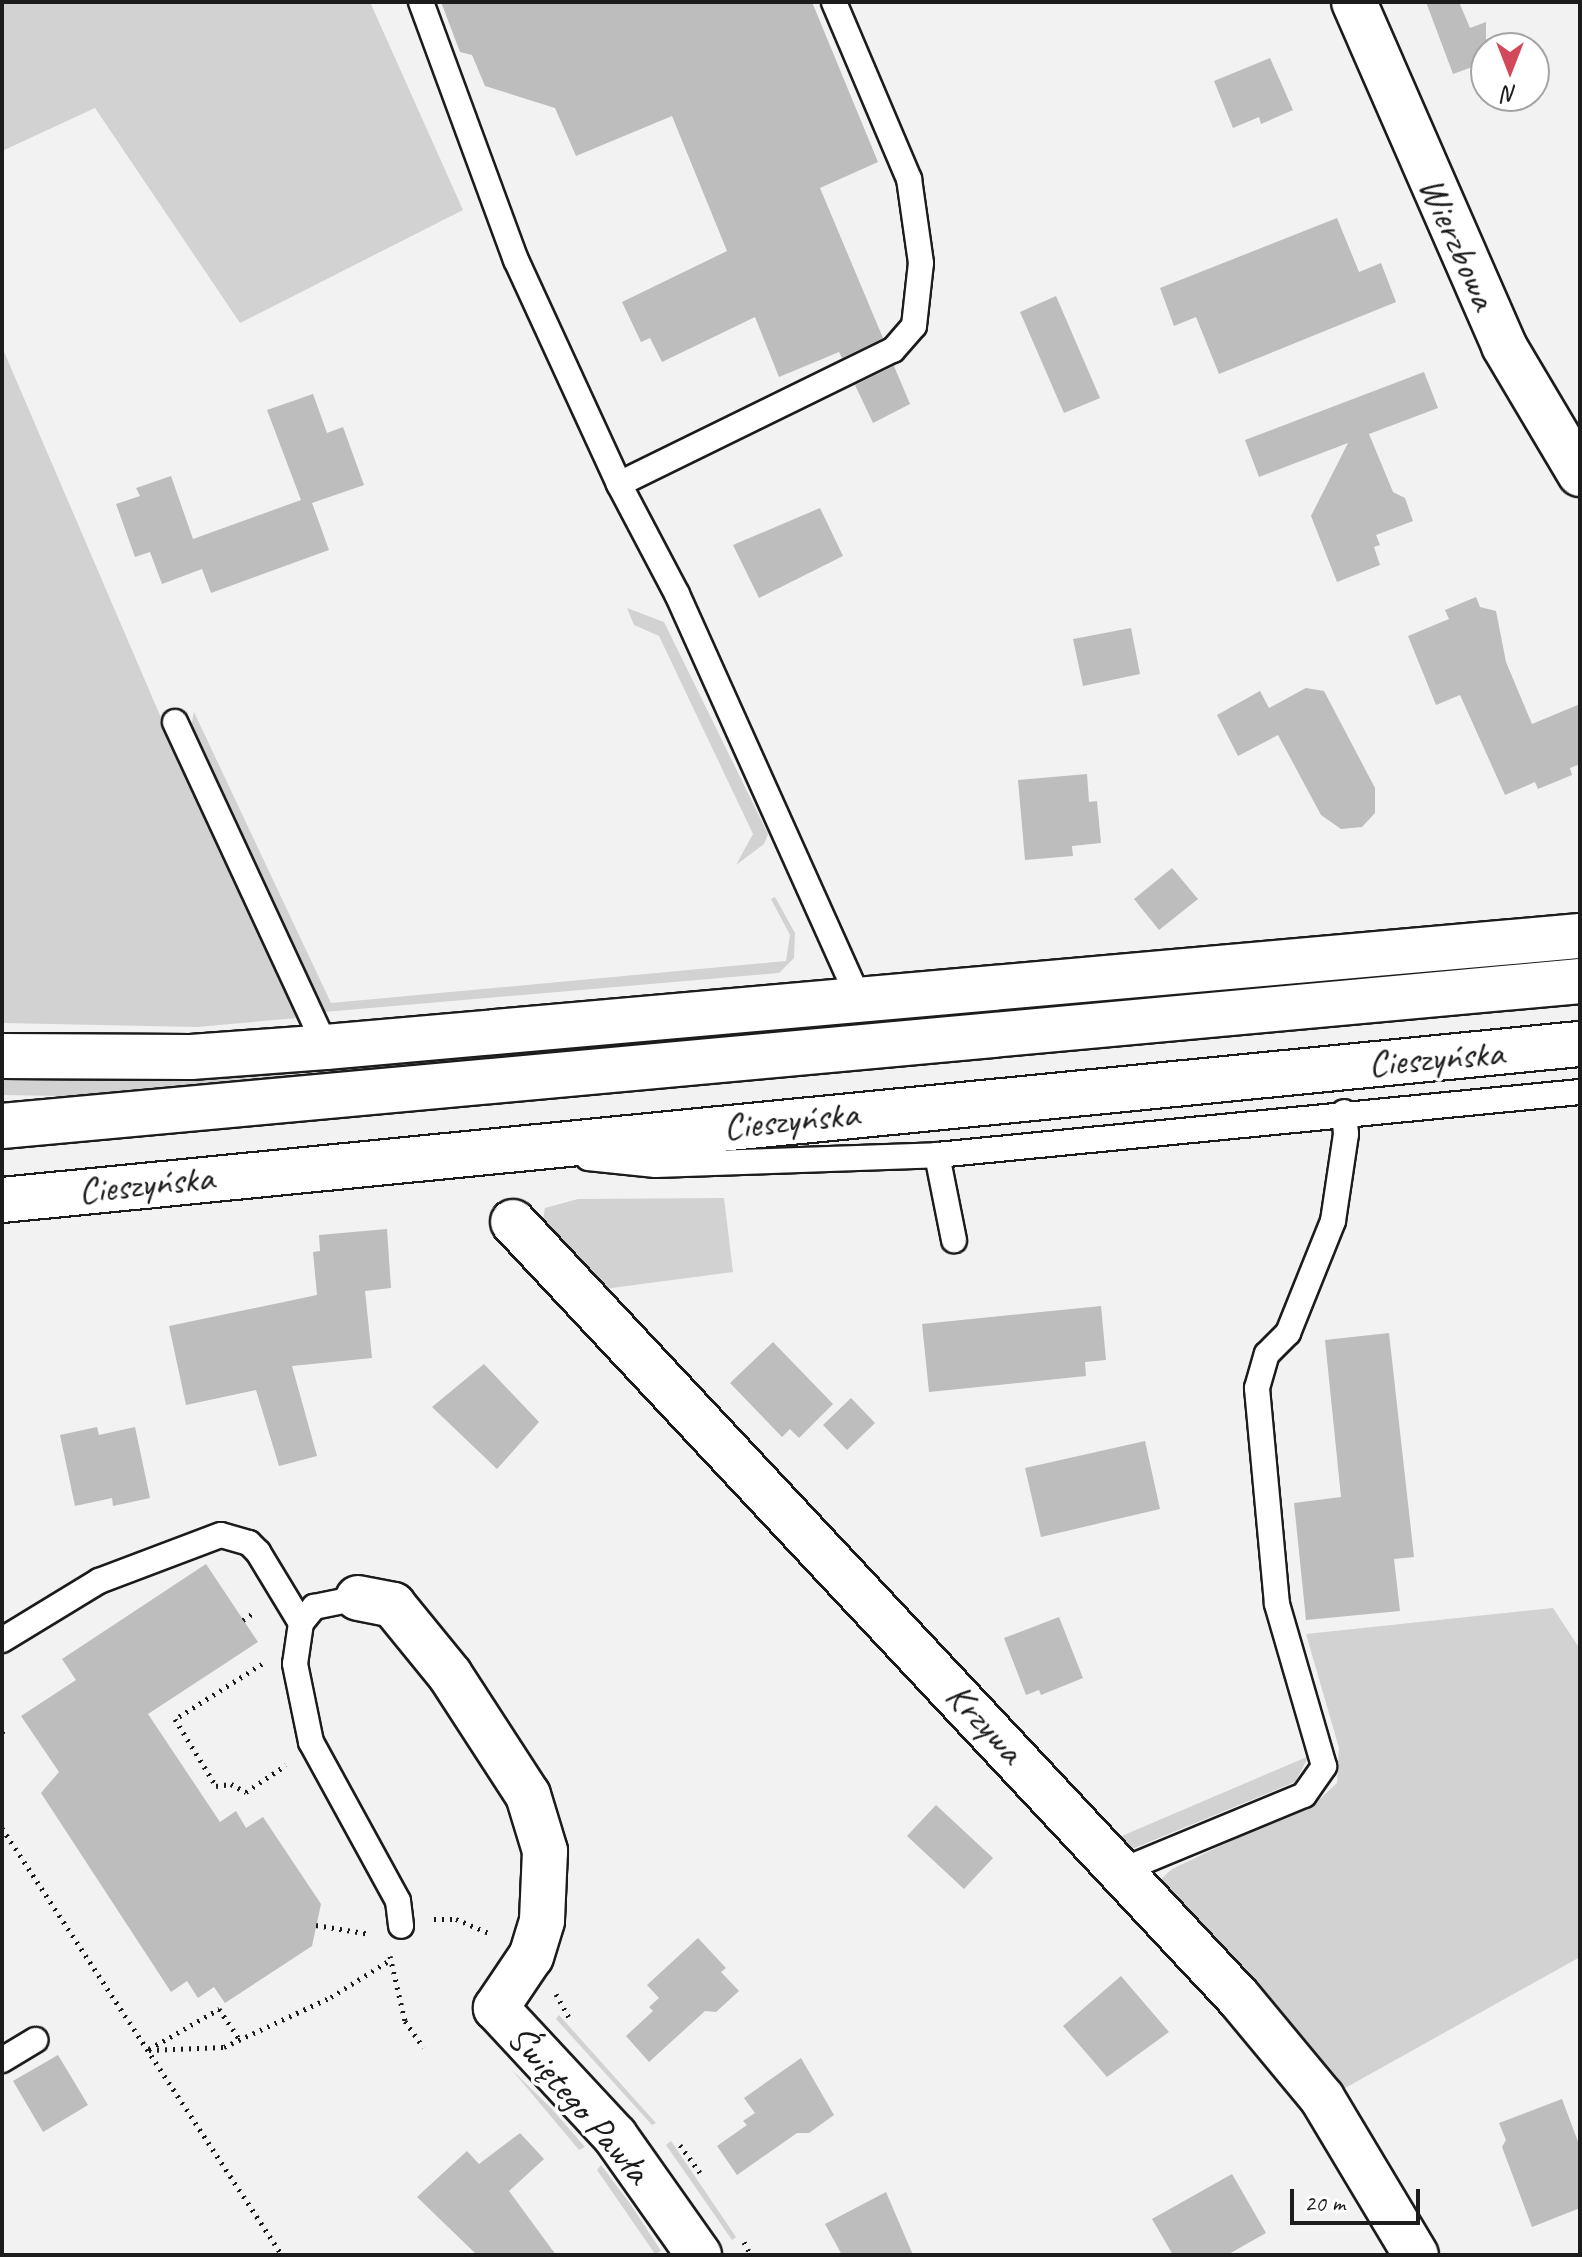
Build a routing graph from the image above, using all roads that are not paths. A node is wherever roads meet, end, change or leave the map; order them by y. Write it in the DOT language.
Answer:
graph roads {
  1 [pos="421,2"];
  2 [pos="834,2"];
  3 [pos="1354,2"];
  4 [pos="1580,474"];
  5 [pos="619,484"];
  6 [pos="175,722"];
  7 [pos="1580,936"];
  8 [pos="1580,981"];
  9 [pos="858,997"];
  10 [pos="1580,1044"];
  11 [pos="326,1047"];
  12 [pos="2,1056"];
  13 [pos="1580,1092"];
  14 [pos="1344,1112"];
  15 [pos="2,1126"];
  16 [pos="494,1148"];
  17 [pos="937,1155"];
  18 [pos="2,1200"];
  19 [pos="513,1222"];
  20 [pos="954,1240"];
  21 [pos="358,1598"];
  22 [pos="301,1623"];
  23 [pos="2,1640"];
  24 [pos="1123,1870"];
  25 [pos="401,1926"];
  26 [pos="35,2040"];
  27 [pos="2,2060"];
  28 [pos="699,2255"];
  29 [pos="1416,2255"];
  1 -- 5 [label="lane"];
  2 -- 5 [label="lane"];
  3 -- 4 [label="street, Wierzbowa"];
  5 -- 9 [label="lane"];
  6 -- 11 [label="lane"];
  7 -- 9 [label="street"];
  8 -- 15 [label="street, Cieszyńska"];
  9 -- 11 [label="street"];
  10 -- 16 [label="street, Cieszyńska"];
  11 -- 12 [label="street"];
  13 -- 14 [label="lane"];
  14 -- 17 [label="lane"];
  14 -- 24 [label="lane"];
  16 -- 17 [label="lane"];
  16 -- 18 [label="street, Cieszyńska"];
  17 -- 20 [label="lane"];
  19 -- 24 [label="street, Krzywa"];
  21 -- 22 [label="lane"];
  21 -- 28 [label="street, Świętego Pawła"];
  22 -- 23 [label="lane"];
  22 -- 25 [label="lane"];
  24 -- 29 [label="street, Krzywa"];
  26 -- 27 [label="lane"];
}
